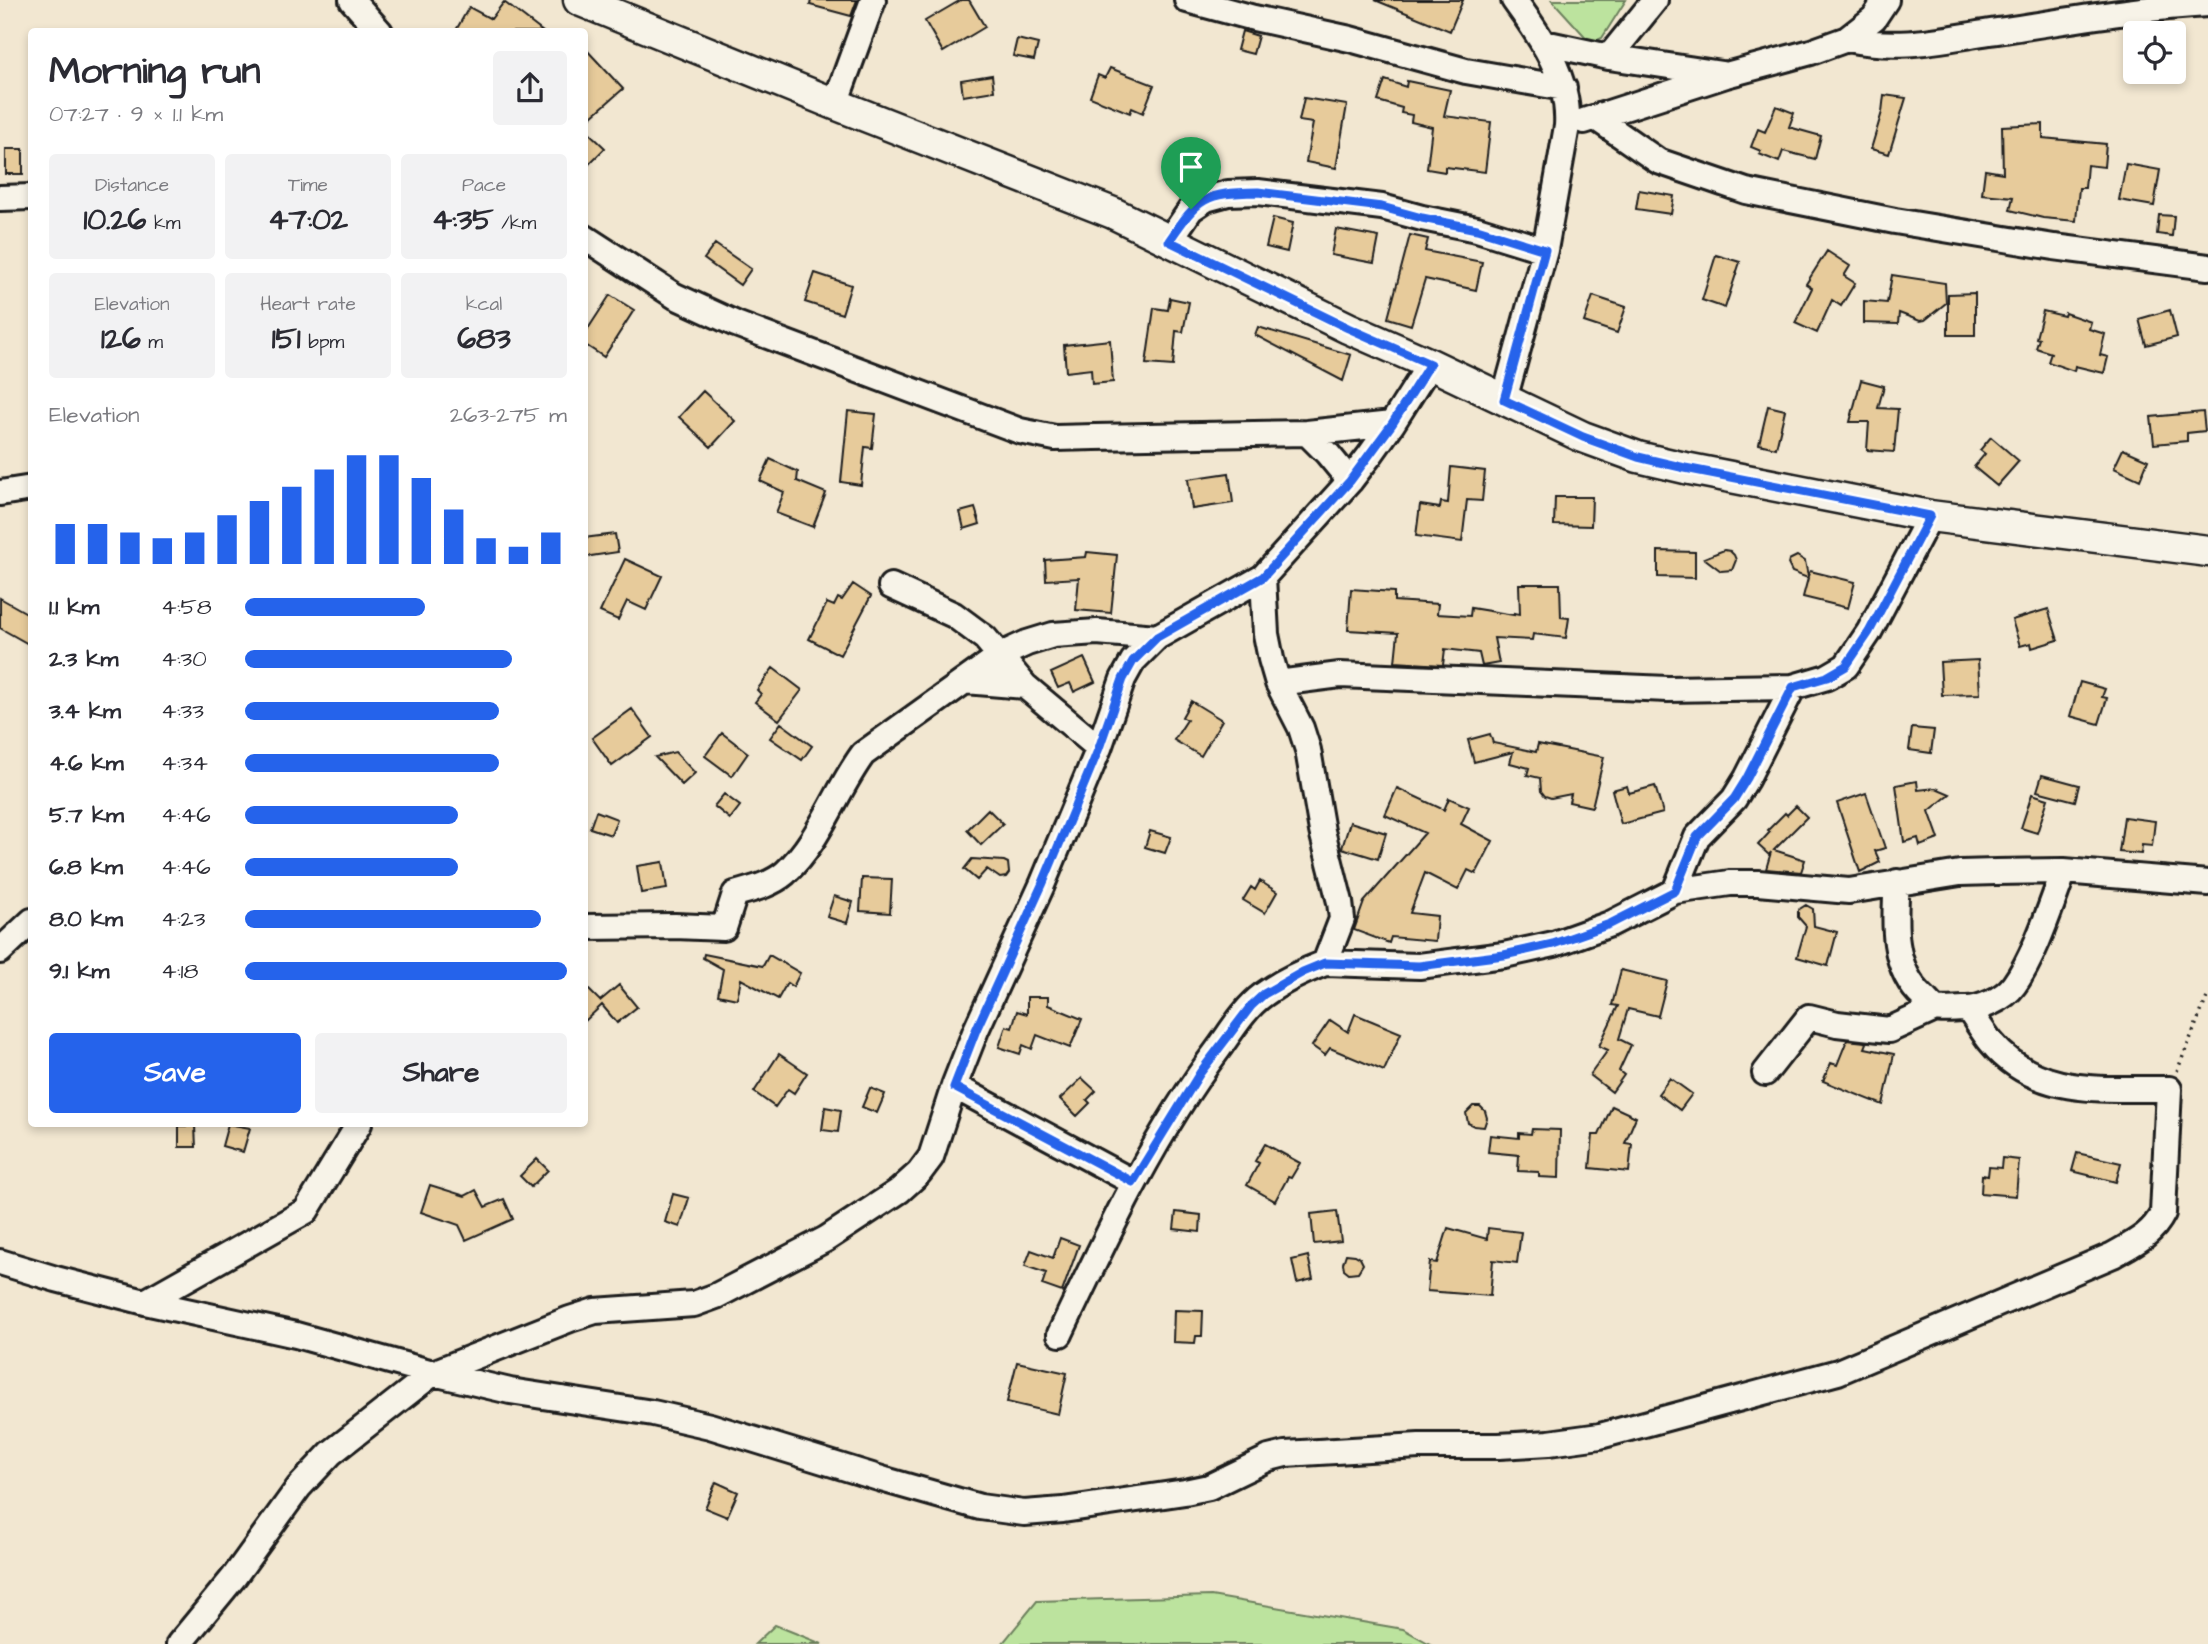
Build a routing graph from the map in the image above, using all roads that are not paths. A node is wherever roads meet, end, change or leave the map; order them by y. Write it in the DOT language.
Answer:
graph roads {
  1 [pos="352,0"];
  2 [pos="579,0"];
  3 [pos="873,0"];
  4 [pos="1187,0"];
  5 [pos="1514,0"];
  6 [pos="1655,0"];
  7 [pos="1886,0"];
  8 [pos="2208,4"];
  9 [pos="376,28"];
  10 [pos="1847,39"];
  11 [pos="1544,43"];
  12 [pos="1609,57"];
  13 [pos="1726,75"];
  14 [pos="1564,88"];
  15 [pos="835,104"];
  16 [pos="1596,118"];
  17 [pos="1567,126"];
  18 [pos="28,197"];
  19 [pos="0,198"];
  20 [pos="588,240"];
  21 [pos="1169,241"];
  22 [pos="1545,250"];
  23 [pos="2208,267"];
  24 [pos="1430,364"];
  25 [pos="1504,400"];
  26 [pos="1392,424"];
  27 [pos="1307,433"];
  28 [pos="1350,481"];
  29 [pos="28,488"];
  30 [pos="0,492"];
  31 [pos="1930,516"];
  32 [pos="2208,551"];
  33 [pos="1263,577"];
  34 [pos="891,586"];
  35 [pos="1157,637"];
  36 [pos="1001,655"];
  37 [pos="966,681"];
  38 [pos="1278,683"];
  39 [pos="1025,685"];
  40 [pos="1793,687"];
  41 [pos="1099,748"];
  42 [pos="2064,871"];
  43 [pos="1897,882"];
  44 [pos="2208,883"];
  45 [pos="1675,891"];
  46 [pos="28,926"];
  47 [pos="588,927"];
  48 [pos="0,951"];
  49 [pos="1325,963"];
  50 [pos="1935,1009"];
  51 [pos="1969,1010"];
  52 [pos="1765,1073"];
  53 [pos="954,1087"];
  54 [pos="357,1127"];
  55 [pos="1133,1182"];
  56 [pos="0,1262"];
  57 [pos="145,1301"];
  58 [pos="1060,1334"];
  59 [pos="433,1373"];
  60 [pos="178,1644"];
  1 -- 9 [label="street"];
  2 -- 15 [label="street"];
  3 -- 15 [label="street"];
  4 -- 14 [label="street"];
  5 -- 11 [label="street"];
  6 -- 12 [label="street"];
  7 -- 10 [label="street"];
  8 -- 10 [label="street"];
  10 -- 13 [label="street"];
  11 -- 12 [label="street"];
  11 -- 14 [label="street"];
  12 -- 13 [label="street"];
  13 -- 16 [label="street"];
  14 -- 17 [label="street"];
  15 -- 21 [label="street"];
  16 -- 17 [label="street"];
  16 -- 23 [label="street"];
  17 -- 22 [label="street"];
  18 -- 19 [label="street"];
  20 -- 27 [label="street"];
  21 -- 22 [label="street"];
  21 -- 24 [label="street"];
  22 -- 25 [label="street"];
  24 -- 25 [label="street"];
  24 -- 26 [label="street"];
  25 -- 31 [label="street"];
  26 -- 27 [label="street"];
  26 -- 28 [label="street"];
  27 -- 28 [label="street"];
  28 -- 33 [label="street"];
  29 -- 30 [label="street"];
  31 -- 32 [label="street"];
  31 -- 40 [label="street"];
  33 -- 35 [label="street"];
  33 -- 38 [label="street"];
  34 -- 36 [label="street"];
  35 -- 36 [label="street"];
  35 -- 41 [label="street"];
  36 -- 37 [label="street"];
  36 -- 39 [label="street"];
  37 -- 39 [label="street"];
  37 -- 47 [label="street"];
  38 -- 40 [label="street"];
  38 -- 49 [label="street"];
  39 -- 41 [label="street"];
  40 -- 45 [label="street"];
  41 -- 53 [label="street"];
  42 -- 43 [label="street"];
  42 -- 44 [label="street"];
  42 -- 51 [label="street"];
  43 -- 45 [label="street"];
  43 -- 50 [label="street"];
  45 -- 49 [label="street"];
  46 -- 48 [label="street"];
  49 -- 55 [label="street"];
  50 -- 51 [label="street"];
  50 -- 52 [label="street"];
  51 -- 59 [label="street"];
  53 -- 55 [label="street"];
  53 -- 59 [label="street"];
  54 -- 57 [label="street"];
  55 -- 58 [label="street"];
  56 -- 57 [label="street"];
  57 -- 59 [label="street"];
  59 -- 60 [label="street"];
}
